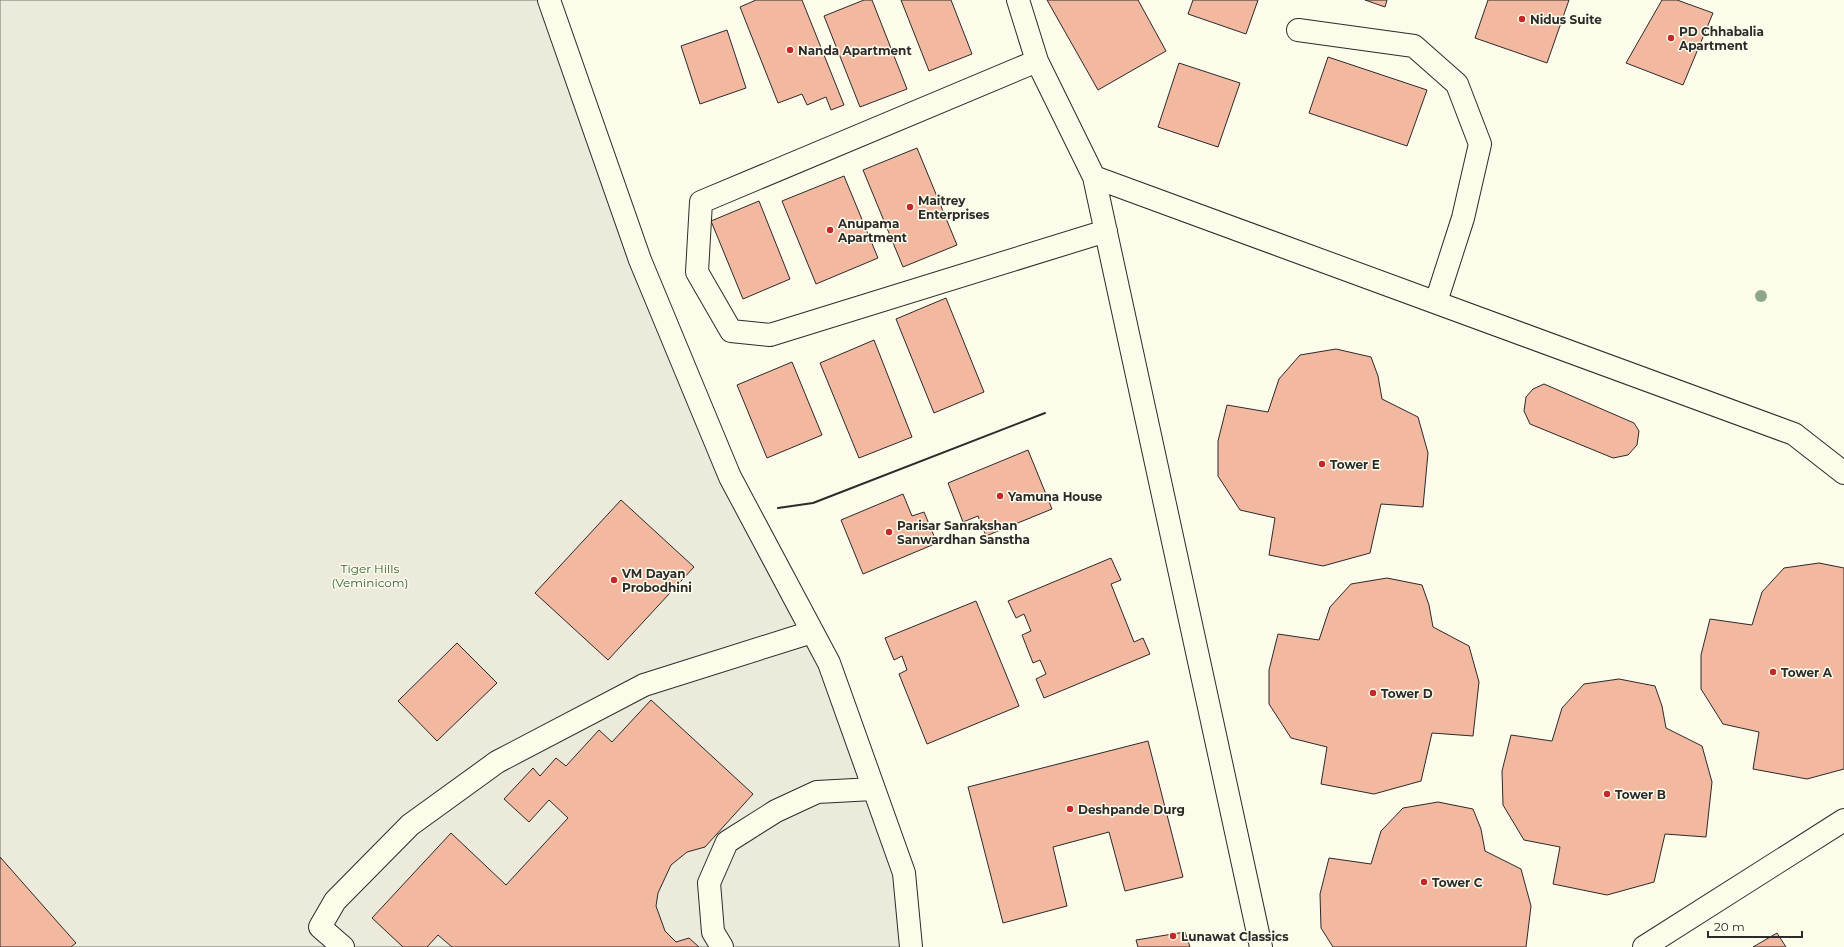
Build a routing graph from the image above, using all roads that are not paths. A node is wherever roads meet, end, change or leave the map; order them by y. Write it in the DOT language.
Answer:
graph roads {
  1 [pos="549,0"];
  2 [pos="1018,0"];
  3 [pos="1298,30"];
  4 [pos="1037,61"];
  5 [pos="1094,177"];
  6 [pos="1106,231"];
  7 [pos="1436,302"];
  8 [pos="1844,473"];
  9 [pos="812,632"];
  10 [pos="873,789"];
  11 [pos="1844,820"];
  12 [pos="343,947"];
  13 [pos="722,947"];
  14 [pos="911,947"];
  15 [pos="1261,947"];
  16 [pos="1644,947"];
  1 -- 9 [label="street"];
  2 -- 4 [label="street"];
  3 -- 7 [label="street"];
  4 -- 5 [label="street"];
  4 -- 6 [label="street"];
  5 -- 6 [label="street"];
  5 -- 7 [label="street"];
  6 -- 15 [label="street"];
  7 -- 8 [label="street"];
  9 -- 10 [label="street"];
  9 -- 12 [label="street"];
  10 -- 13 [label="street"];
  10 -- 14 [label="street"];
  11 -- 16 [label="street"];
}
